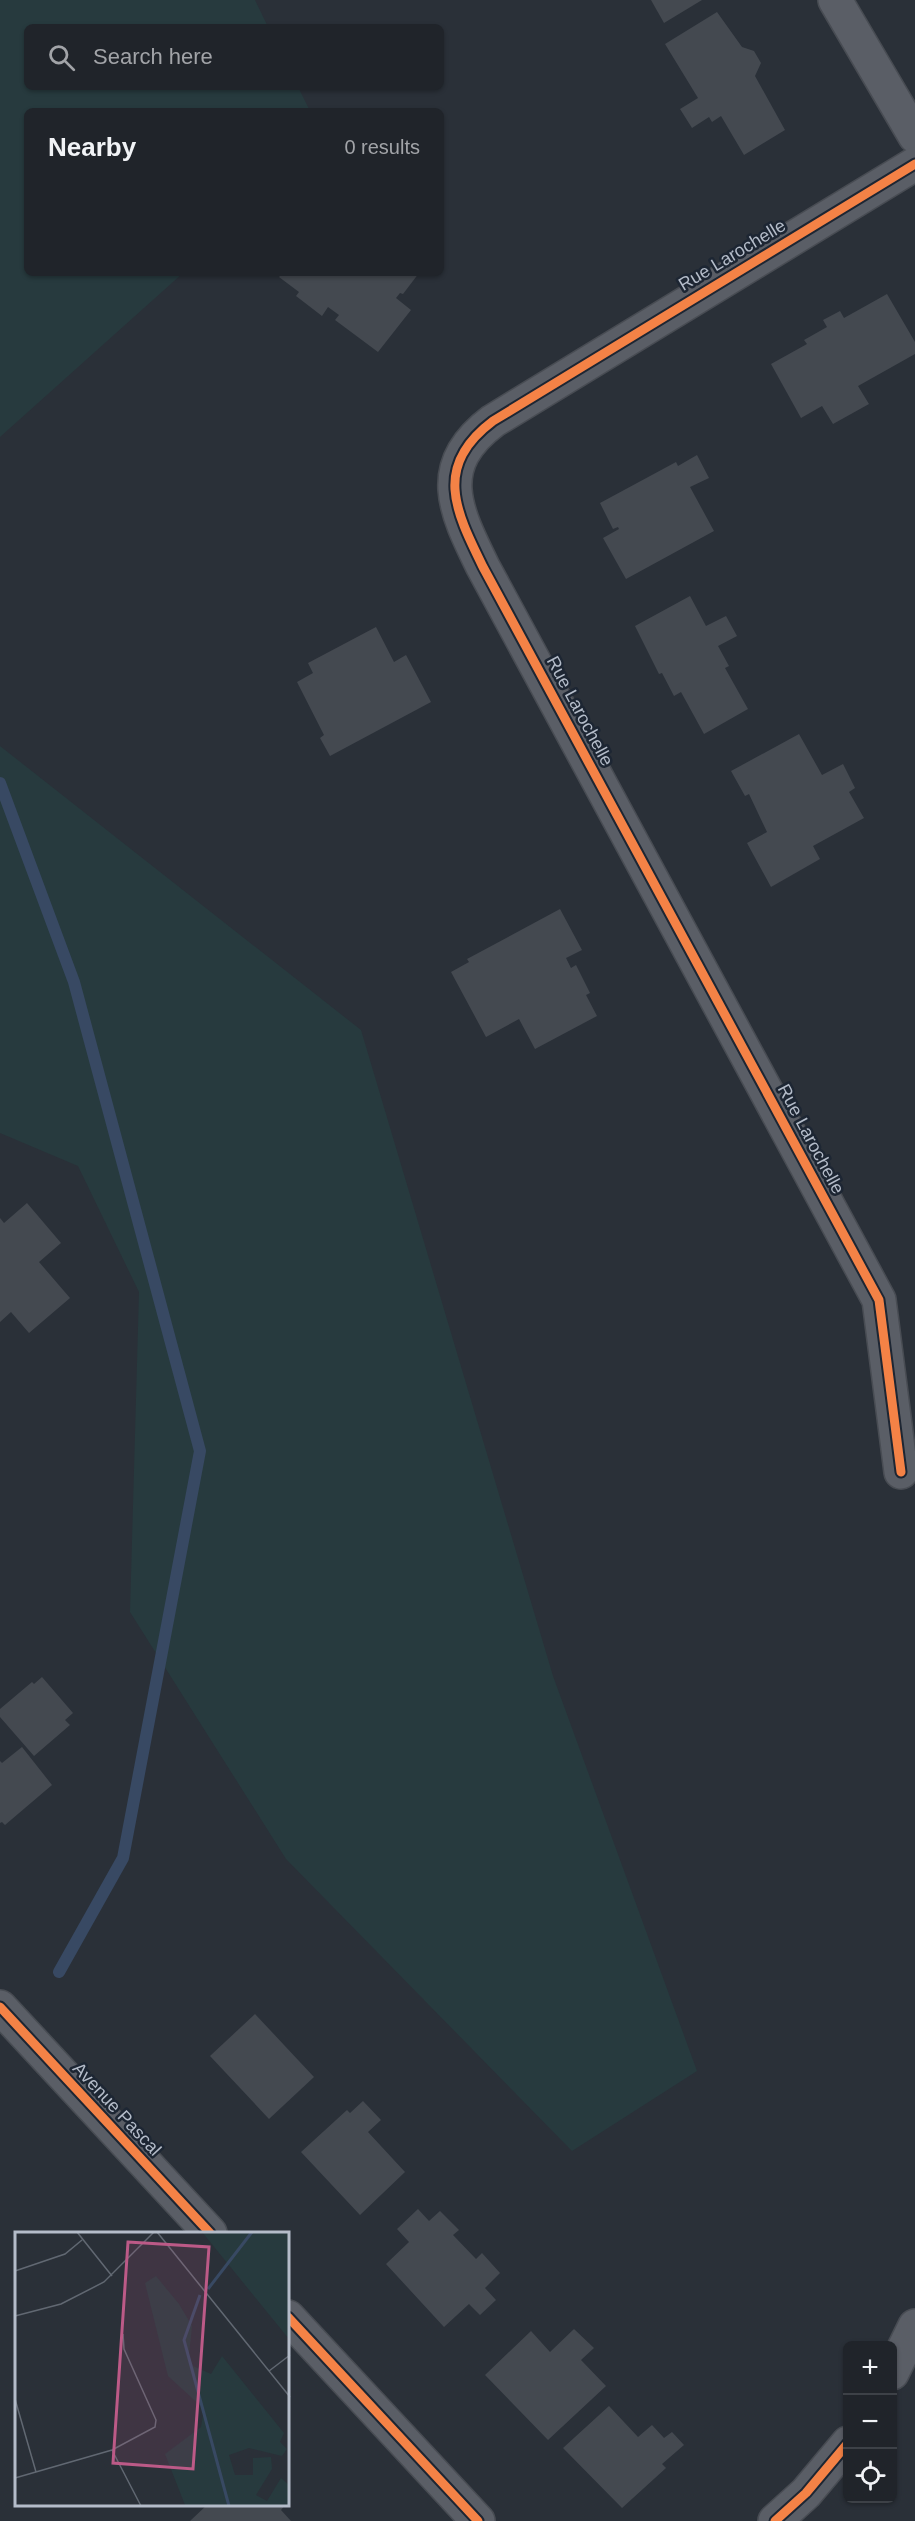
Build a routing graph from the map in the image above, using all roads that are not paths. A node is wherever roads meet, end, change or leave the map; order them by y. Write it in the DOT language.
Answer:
graph roads {
  1 [pos="835,0"];
  2 [pos="915,136"];
  3 [pos="915,164"];
  4 [pos="901,1472"];
  5 [pos="0,2007"];
  6 [pos="209,2232"];
  7 [pos="290,2319"];
  8 [pos="915,2326"];
  9 [pos="897,2363"];
  10 [pos="843,2449"];
  11 [pos="477,2521"];
  12 [pos="775,2521"];
  1 -- 2 [label="street"];
  3 -- 4 [label="street, Rue Larochelle"];
  5 -- 6 [label="street, Avenue Pascal"];
  7 -- 11 [label="street"];
  8 -- 9 [label="street"];
  10 -- 12 [label="street"];
}
